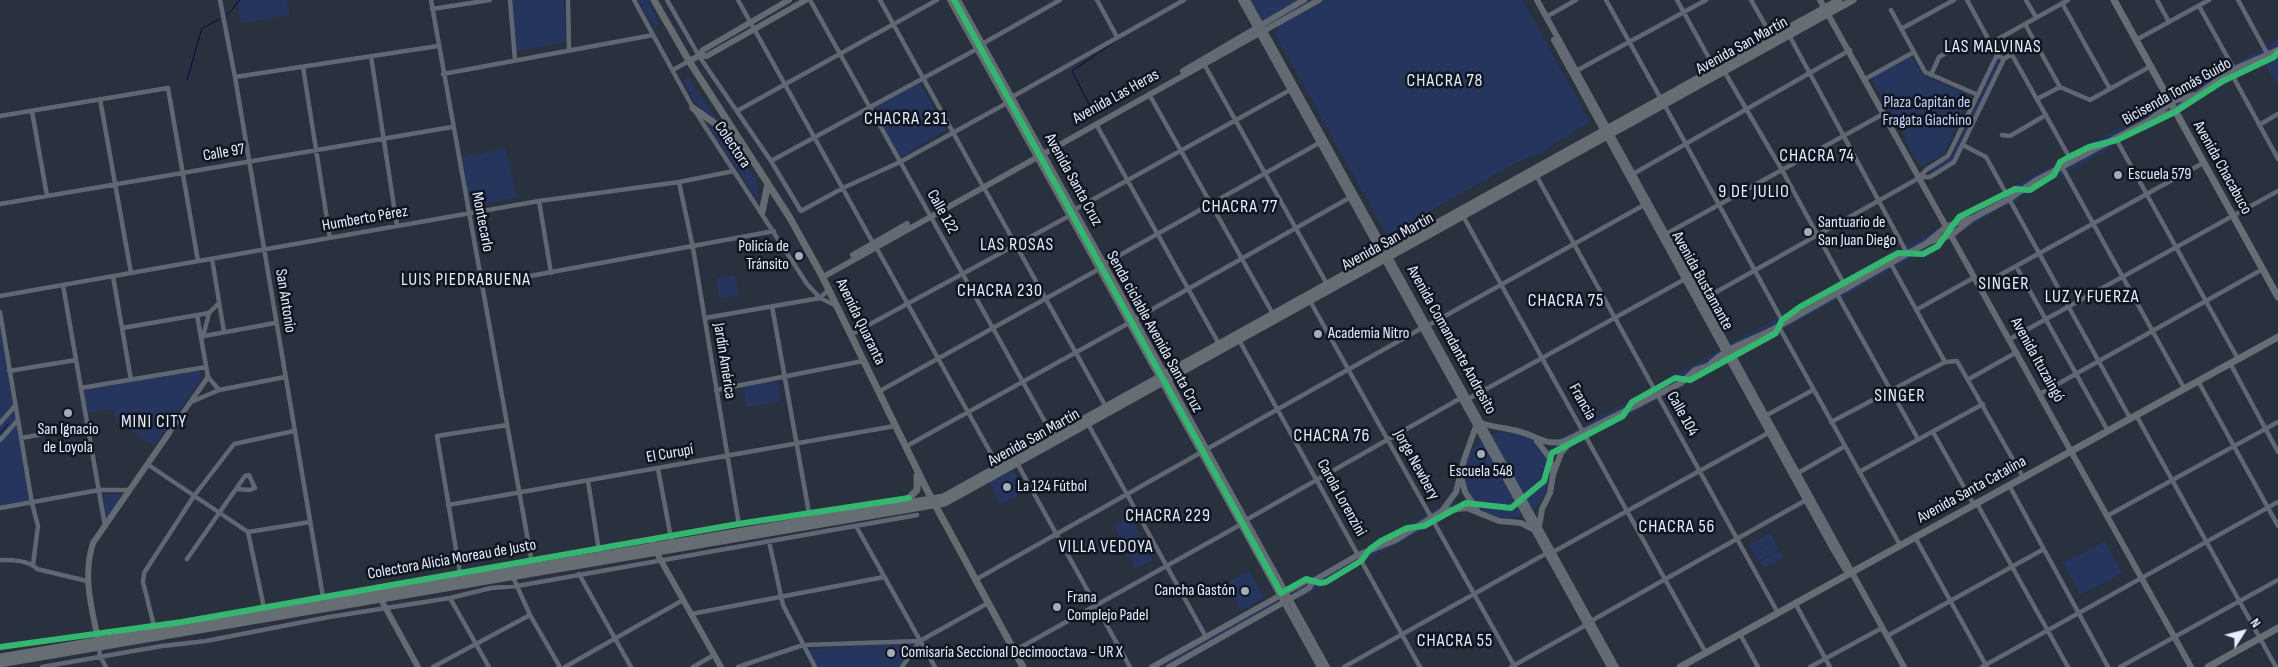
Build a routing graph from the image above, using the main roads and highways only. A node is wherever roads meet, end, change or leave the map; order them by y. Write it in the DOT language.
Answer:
graph roads {
  1 [pos="654,0"];
  2 [pos="789,0"];
  3 [pos="808,0"];
  4 [pos="950,0"];
  5 [pos="958,0"];
  6 [pos="1241,0"];
  7 [pos="1247,0"];
  8 [pos="1304,0"];
  9 [pos="1320,0"];
  10 [pos="1532,0"];
  11 [pos="1537,0"];
  12 [pos="1820,0"];
  13 [pos="1839,0"];
  14 [pos="1852,0"];
  15 [pos="2114,0"];
  16 [pos="1828,7"];
  17 [pos="1260,29"];
  18 [pos="979,46"];
  19 [pos="2278,50"];
  20 [pos="699,56"];
  21 [pos="689,61"];
  22 [pos="2196,94"];
  23 [pos="1663,102"];
  24 [pos="2170,102"];
  25 [pos="693,108"];
  26 [pos="2175,112"];
  27 [pos="2150,120"];
  28 [pos="1608,132"];
  29 [pos="740,141"];
  30 [pos="1039,153"];
  31 [pos="768,184"];
  32 [pos="762,212"];
  33 [pos="1973,218"];
  34 [pos="1947,226"];
  35 [pos="1952,235"];
  36 [pos="1929,242"];
  37 [pos="1385,256"];
  38 [pos="1101,266"];
  39 [pos="822,276"];
  40 [pos="2278,297"];
  41 [pos="2278,337"];
  42 [pos="1753,340"];
  43 [pos="1727,349"];
  44 [pos="1731,357"];
  45 [pos="1707,367"];
  46 [pos="1164,378"];
  47 [pos="1479,425"];
  48 [pos="1511,430"];
  49 [pos="169,433"];
  50 [pos="1485,435"];
  51 [pos="1574,438"];
  52 [pos="1535,439"];
  53 [pos="2071,451"];
  54 [pos="1467,452"];
  55 [pos="916,468"];
  56 [pos="1553,475"];
  57 [pos="1461,476"];
  58 [pos="909,498"];
  59 [pos="1545,501"];
  60 [pos="933,502"];
  61 [pos="1442,511"];
  62 [pos="1479,512"];
  63 [pos="1529,516"];
  64 [pos="1513,521"];
  65 [pos="1536,528"];
  66 [pos="740,535"];
  67 [pos="654,546"];
  68 [pos="1836,547"];
  69 [pos="510,571"];
  70 [pos="1852,572"];
  71 [pos="1313,581"];
  72 [pos="1283,594"];
  73 [pos="379,596"];
  74 [pos="1287,600"];
  75 [pos="1588,623"];
  76 [pos="2278,628"];
  77 [pos="98,641"];
  78 [pos="0,657"];
  79 [pos="0,664"];
  80 [pos="1685,666"];
  81 [pos="418,667"];
  82 [pos="721,667"];
  83 [pos="1022,667"];
  84 [pos="1152,667"];
  85 [pos="1169,667"];
  86 [pos="1320,667"];
  87 [pos="1328,667"];
  88 [pos="1610,667"];
  89 [pos="1616,667"];
  90 [pos="1904,667"];
  91 [pos="2191,667"];
  92 [pos="2208,667"];
  1 -- 21 [label="highway, Avenida Quaranta"];
  2 -- 20 [label="main road"];
  3 -- 20 [label="main road"];
  4 -- 18 [label="main road, Avenida Santa Cruz"];
  5 -- 18 [label="main road, Avenida Santa Cruz"];
  6 -- 17 [label="main road, Avenida Comandante Andresito"];
  7 -- 17 [label="main road, Avenida Comandante Andresito"];
  8 -- 17 [label="main road, Avenida Las Heras"];
  9 -- 17 [label="main road, Avenida Las Heras"];
  10 -- 28 [label="main road, Avenida Bustamante"];
  11 -- 28 [label="main road, Avenida Bustamante"];
  12 -- 16 [label="main road, Avenida Ituzaingó"];
  13 -- 16 [label="main road, Avenida San Martín"];
  14 -- 16 [label="main road, Avenida San Martín"];
  15 -- 24 [label="main road, Avenida Chacabuco"];
  16 -- 23 [label="main road, Avenida San Martín"];
  16 -- 23 [label="main road, Avenida San Martín"];
  16 -- 34 [label="main road, Avenida Ituzaingó"];
  17 -- 30 [label="main road, Avenida Las Heras"];
  17 -- 30 [label="main road, Avenida Las Heras"];
  17 -- 37 [label="main road, Avenida Comandante Andresito"];
  17 -- 37 [label="main road, Avenida Comandante Andresito"];
  18 -- 30 [label="main road, Avenida Santa Cruz"];
  18 -- 30 [label="main road, Avenida Santa Cruz"];
  19 -- 22 [label="main road"];
  20 -- 21 [label="main road"];
  21 -- 29 [label="highway, Avenida Quaranta"];
  22 -- 24 [label="main road"];
  22 -- 26 [label="main road"];
  23 -- 28 [label="main road, Avenida San Martín"];
  24 -- 26 [label="main road, Avenida Chacabuco"];
  24 -- 27 [label="main road"];
  25 -- 29 [label="highway"];
  26 -- 27 [label="main road"];
  26 -- 40 [label="main road, Avenida Chacabuco"];
  27 -- 33 [label="main road"];
  28 -- 37 [label="main road, Avenida San Martín"];
  28 -- 37 [label="main road, Avenida San Martín"];
  28 -- 43 [label="main road, Avenida Bustamante"];
  28 -- 43 [label="main road, Avenida Bustamante"];
  29 -- 31 [label="highway, Avenida Quaranta"];
  30 -- 38 [label="main road, Avenida Santa Cruz"];
  30 -- 38 [label="main road, Avenida Santa Cruz"];
  30 -- 39 [label="main road, Avenida Las Heras"];
  31 -- 32 [label="highway"];
  31 -- 39 [label="highway, Avenida Quaranta"];
  33 -- 34 [label="main road"];
  33 -- 35 [label="main road"];
  34 -- 35 [label="main road, Avenida Ituzaingó"];
  34 -- 36 [label="main road"];
  35 -- 36 [label="main road"];
  35 -- 53 [label="main road, Avenida Ituzaingó"];
  36 -- 42 [label="main road"];
  37 -- 46 [label="main road, Avenida San Martín"];
  37 -- 46 [label="main road, Avenida San Martín"];
  37 -- 47 [label="main road, Avenida Comandante Andresito"];
  38 -- 46 [label="main road, Avenida Santa Cruz"];
  39 -- 55 [label="highway, Avenida Quaranta"];
  41 -- 53 [label="main road, Avenida Santa Catalina"];
  42 -- 43 [label="main road"];
  42 -- 44 [label="main road"];
  43 -- 44 [label="main road, Avenida Bustamante"];
  43 -- 45 [label="main road"];
  44 -- 45 [label="main road"];
  44 -- 68 [label="main road, Avenida Bustamante"];
  44 -- 68 [label="main road, Avenida Bustamante"];
  45 -- 51 [label="main road"];
  46 -- 60 [label="main road, Avenida San Martín"];
  46 -- 60 [label="main road, Avenida San Martín"];
  46 -- 72 [label="main road, Avenida Santa Cruz"];
  46 -- 72 [label="main road, Avenida Santa Cruz"];
  47 -- 48 [label="main road"];
  47 -- 50 [label="main road, Avenida Comandante Andresito"];
  47 -- 54 [label="main road"];
  48 -- 50 [label="main road"];
  48 -- 52 [label="main road"];
  49 -- 77 [label="main road"];
  50 -- 54 [label="main road"];
  50 -- 63 [label="main road, Avenida Comandante Andresito"];
  51 -- 52 [label="main road"];
  51 -- 56 [label="main road"];
  52 -- 56 [label="main road"];
  53 -- 70 [label="main road, Avenida Santa Catalina"];
  53 -- 91 [label="main road, Avenida Ituzaingó"];
  54 -- 57 [label="main road"];
  55 -- 58 [label="highway"];
  55 -- 60 [label="highway, Avenida Quaranta"];
  56 -- 59 [label="main road"];
  57 -- 61 [label="main road"];
  57 -- 62 [label="main road"];
  59 -- 63 [label="main road"];
  59 -- 65 [label="main road"];
  60 -- 66 [label="main road"];
  60 -- 66 [label="main road"];
  60 -- 83 [label="highway, Avenida Quaranta"];
  61 -- 62 [label="main road"];
  61 -- 71 [label="main road"];
  62 -- 64 [label="main road"];
  63 -- 64 [label="main road"];
  63 -- 65 [label="main road, Avenida Comandante Andresito"];
  64 -- 65 [label="main road"];
  65 -- 75 [label="main road, Avenida Comandante Andresito"];
  66 -- 67 [label="main road"];
  66 -- 67 [label="main road"];
  67 -- 69 [label="main road"];
  67 -- 69 [label="main road"];
  67 -- 82 [label="main road"];
  68 -- 70 [label="main road, Avenida Bustamante"];
  69 -- 73 [label="main road"];
  70 -- 80 [label="main road, Avenida Santa Catalina"];
  70 -- 90 [label="main road, Avenida Bustamante"];
  71 -- 72 [label="main road"];
  71 -- 74 [label="main road"];
  72 -- 74 [label="main road, Avenida Santa Cruz"];
  72 -- 84 [label="main road"];
  73 -- 77 [label="main road"];
  73 -- 81 [label="main road"];
  74 -- 85 [label="main road"];
  74 -- 86 [label="main road, Avenida Santa Cruz"];
  74 -- 87 [label="main road, Avenida Santa Cruz"];
  75 -- 88 [label="main road, Avenida Comandante Andresito"];
  75 -- 89 [label="main road, Avenida Comandante Andresito"];
  76 -- 92 [label="main road"];
  77 -- 78 [label="main road"];
  77 -- 79 [label="main road"];
}
